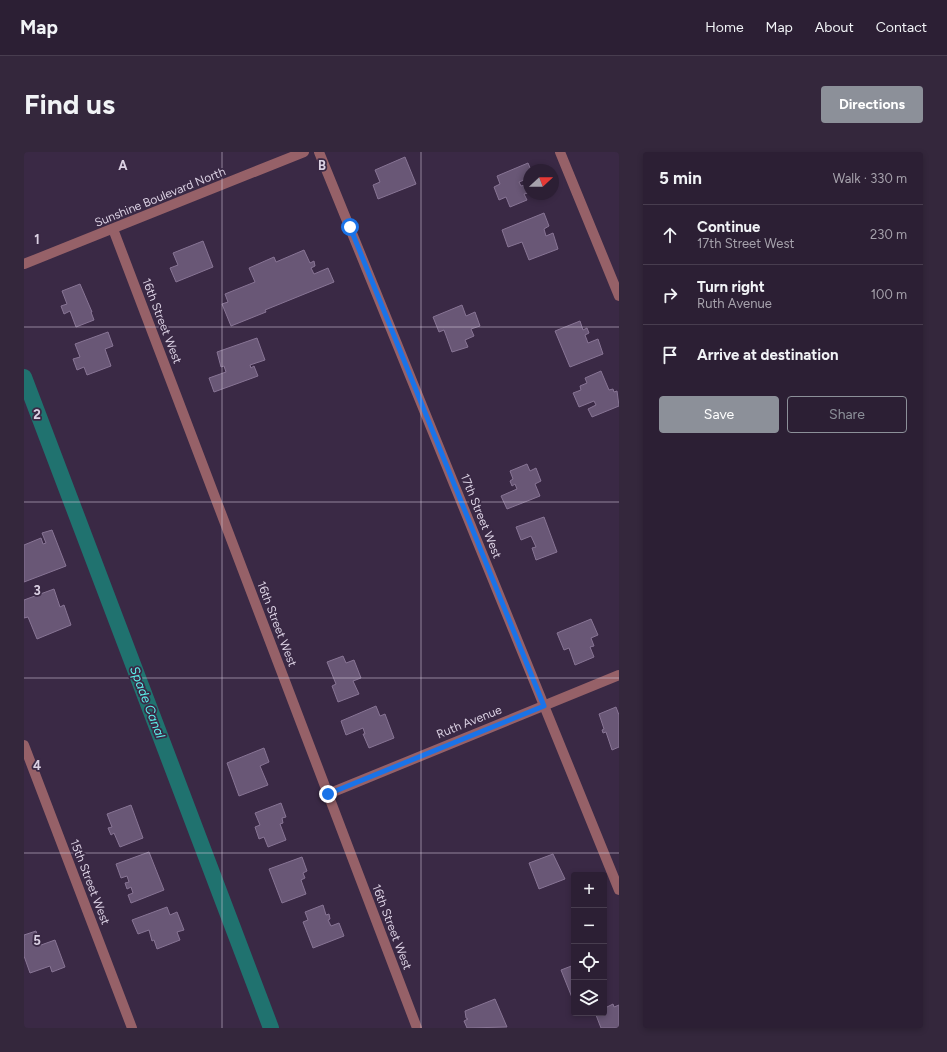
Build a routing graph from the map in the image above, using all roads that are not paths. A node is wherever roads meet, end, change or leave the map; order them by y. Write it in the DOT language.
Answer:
graph roads {
  1 [pos="304,152"];
  2 [pos="319,152"];
  3 [pos="560,152"];
  4 [pos="113,229"];
  5 [pos="24,264"];
  6 [pos="619,296"];
  7 [pos="619,675"];
  8 [pos="544,706"];
  9 [pos="24,745"];
  10 [pos="328,794"];
  11 [pos="619,890"];
  12 [pos="132,1028"];
  13 [pos="417,1028"];
  1 -- 4 [label="street, Sunshine Boulevard North"];
  2 -- 8 [label="street, 17th Street West"];
  3 -- 6 [label="street"];
  4 -- 5 [label="street, Sunshine Boulevard North"];
  4 -- 10 [label="street, 16th Street West"];
  7 -- 8 [label="street, Ruth Avenue"];
  8 -- 10 [label="street, Ruth Avenue"];
  8 -- 11 [label="street, 17th Street West"];
  9 -- 12 [label="street, 15th Street West"];
  10 -- 13 [label="street, 16th Street West"];
}
